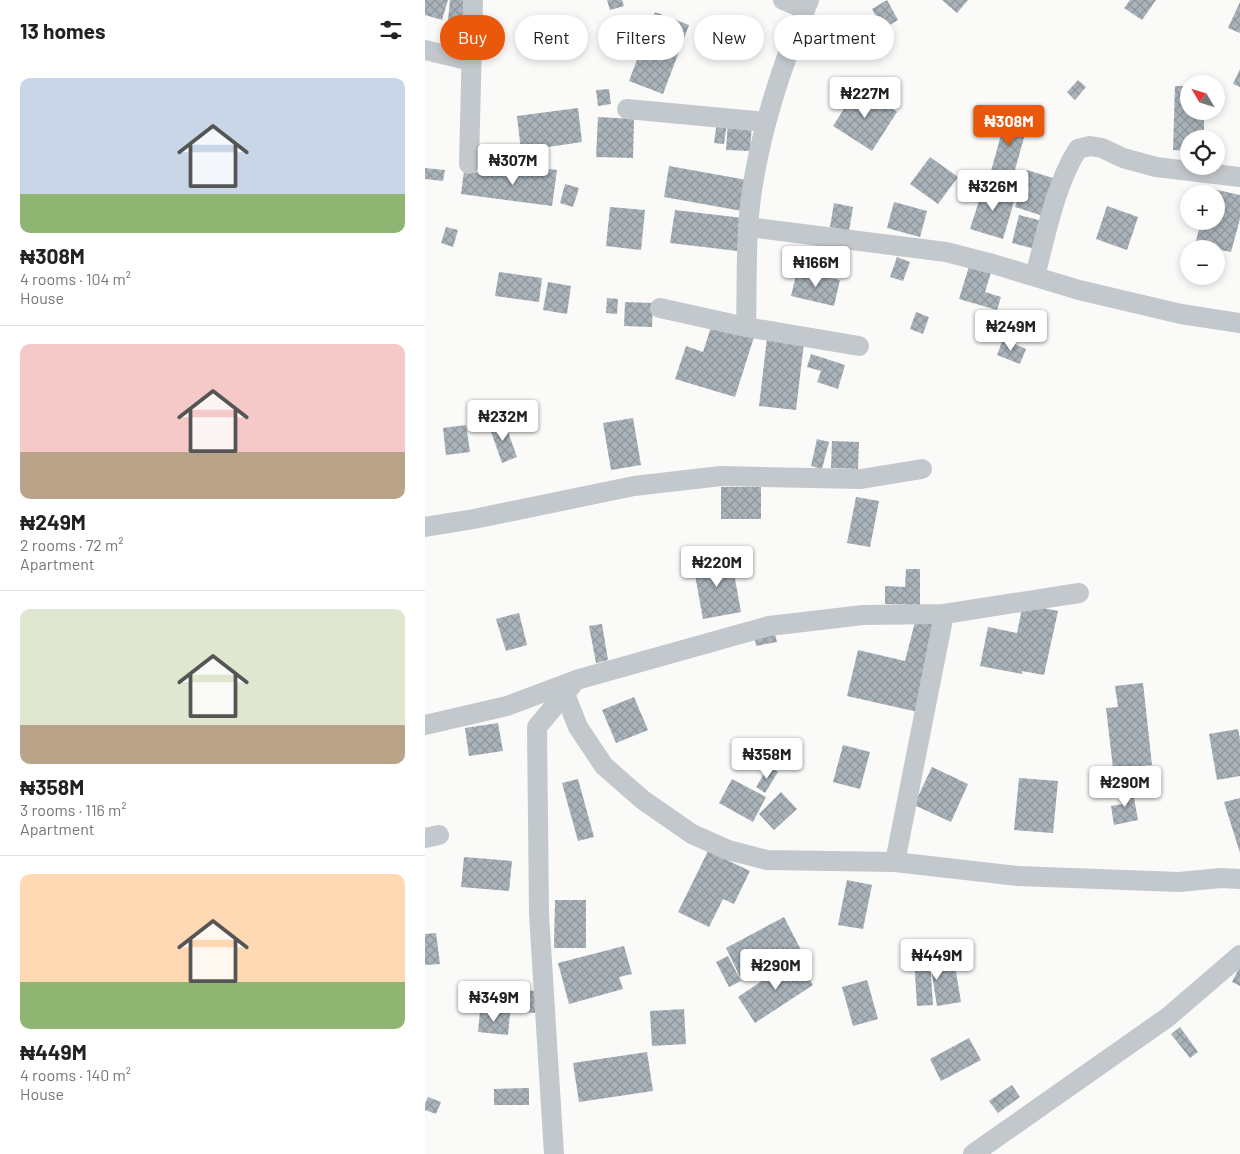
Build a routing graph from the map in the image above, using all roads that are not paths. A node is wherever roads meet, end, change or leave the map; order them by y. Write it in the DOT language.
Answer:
graph roads {
  1 [pos="473,0"];
  2 [pos="783,0"];
  3 [pos="807,4"];
  4 [pos="425,50"];
  5 [pos="471,61"];
  6 [pos="627,109"];
  7 [pos="765,122"];
  8 [pos="469,164"];
  9 [pos="1240,177"];
  10 [pos="748,227"];
  11 [pos="1035,276"];
  12 [pos="660,308"];
  13 [pos="1240,323"];
  14 [pos="746,327"];
  15 [pos="859,346"];
  16 [pos="922,469"];
  17 [pos="425,528"];
  18 [pos="1079,593"];
  19 [pos="944,614"];
  20 [pos="570,687"];
  21 [pos="507,706"];
  22 [pos="425,725"];
  23 [pos="537,727"];
  24 [pos="895,862"];
  25 [pos="1240,879"];
  26 [pos="1240,955"];
  27 [pos="554,1154"];
  28 [pos="973,1154"];
  1 -- 5 [label="street"];
  2 -- 3 [label="street"];
  3 -- 7 [label="street"];
  4 -- 5 [label="street"];
  5 -- 8 [label="street"];
  6 -- 7 [label="street"];
  7 -- 10 [label="street"];
  9 -- 11 [label="street"];
  10 -- 11 [label="street"];
  10 -- 14 [label="street"];
  11 -- 13 [label="street"];
  12 -- 14 [label="street"];
  14 -- 15 [label="street"];
  16 -- 17 [label="street"];
  18 -- 19 [label="street"];
  19 -- 20 [label="street"];
  19 -- 24 [label="street"];
  20 -- 21 [label="street"];
  20 -- 23 [label="street"];
  20 -- 24 [label="street"];
  21 -- 22 [label="street"];
  21 -- 23 [label="street"];
  23 -- 27 [label="street"];
  24 -- 25 [label="street"];
  26 -- 28 [label="street"];
}
